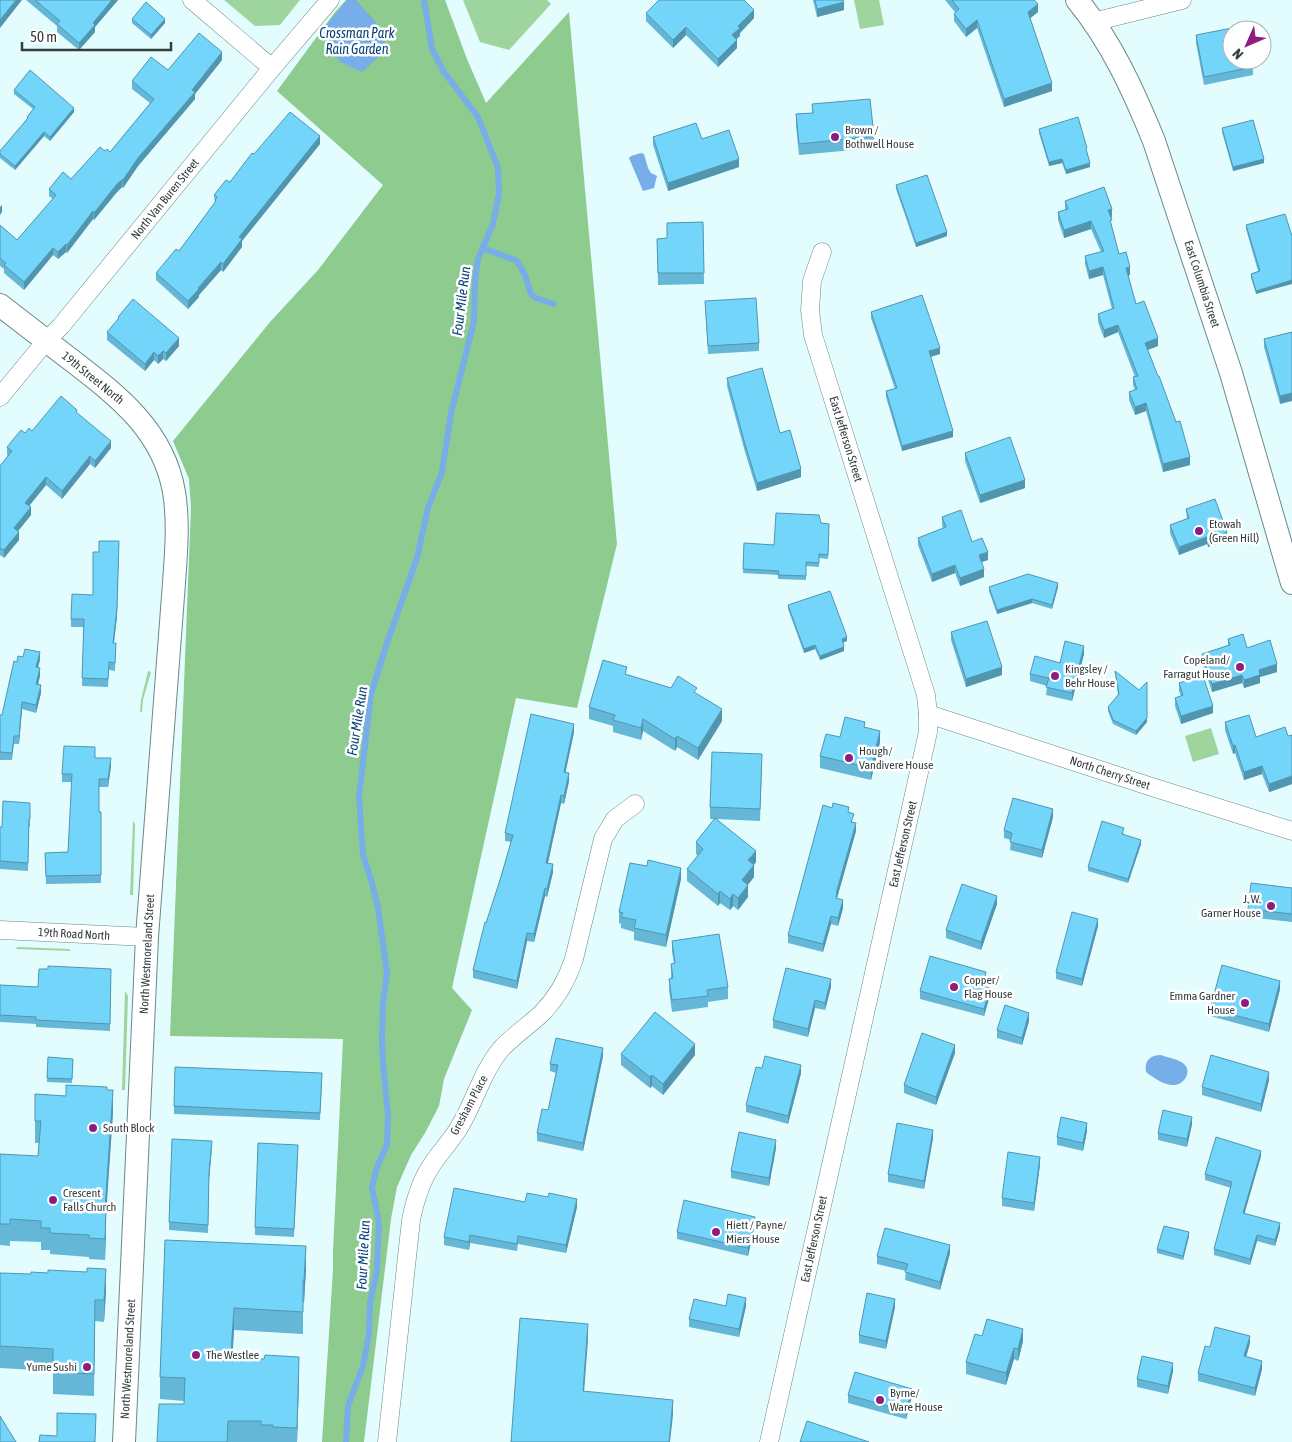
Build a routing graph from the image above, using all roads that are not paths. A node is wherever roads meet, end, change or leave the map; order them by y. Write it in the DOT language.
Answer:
graph roads {
  1 [pos="192,0"];
  2 [pos="330,0"];
  3 [pos="1077,0"];
  4 [pos="1182,0"];
  5 [pos="1093,22"];
  6 [pos="272,68"];
  7 [pos="822,252"];
  8 [pos="0,304"];
  9 [pos="46,341"];
  10 [pos="0,397"];
  11 [pos="167,468"];
  12 [pos="1292,583"];
  13 [pos="928,714"];
  14 [pos="635,804"];
  15 [pos="1292,831"];
  16 [pos="0,930"];
  17 [pos="147,937"];
  18 [pos="124,1442"];
  19 [pos="386,1442"];
  20 [pos="769,1442"];
  1 -- 6 [label="street"];
  2 -- 6 [label="street, North Van Buren Street"];
  3 -- 5 [label="street, East Columbia Street"];
  4 -- 5 [label="street"];
  5 -- 12 [label="street, East Columbia Street"];
  6 -- 9 [label="street, North Van Buren Street"];
  7 -- 13 [label="street, East Jefferson Street"];
  8 -- 9 [label="street, 19th Street North"];
  9 -- 10 [label="street, North Van Buren Street"];
  9 -- 11 [label="street, 19th Street North"];
  11 -- 17 [label="street, North Westmoreland Street"];
  13 -- 15 [label="street, North Cherry Street"];
  13 -- 20 [label="street, East Jefferson Street"];
  14 -- 19 [label="street, Gresham Place"];
  16 -- 17 [label="street, 19th Road North"];
  17 -- 18 [label="street, North Westmoreland Street"];
}
